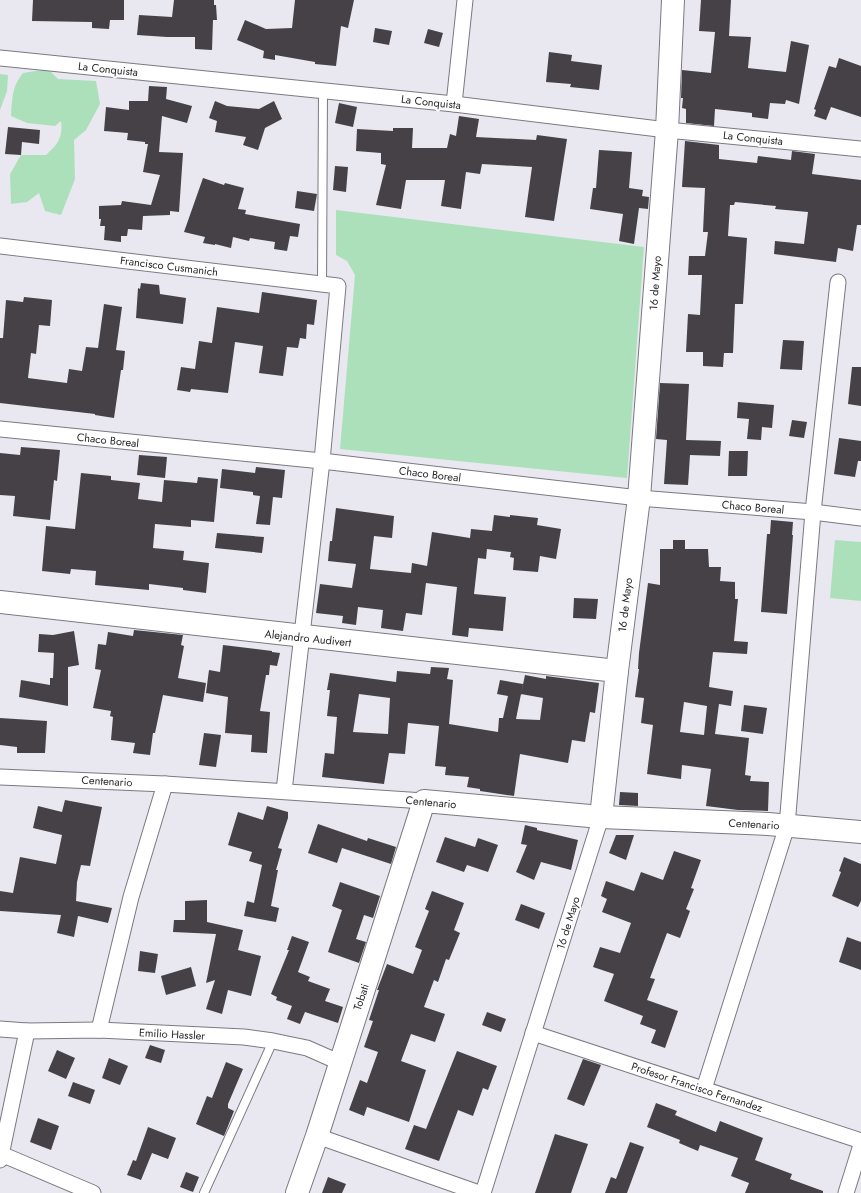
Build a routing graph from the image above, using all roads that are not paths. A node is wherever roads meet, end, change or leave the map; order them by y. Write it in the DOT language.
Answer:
graph roads {
  1 [pos="465,0"];
  2 [pos="673,0"];
  3 [pos="0,58"];
  4 [pos="323,91"];
  5 [pos="454,104"];
  6 [pos="667,130"];
  7 [pos="861,149"];
  8 [pos="0,246"];
  9 [pos="838,282"];
  10 [pos="322,285"];
  11 [pos="0,429"];
  12 [pos="322,461"];
  13 [pos="638,498"];
  14 [pos="813,512"];
  15 [pos="861,518"];
  16 [pos="0,602"];
  17 [pos="302,637"];
  18 [pos="617,671"];
  19 [pos="0,777"];
  20 [pos="165,784"];
  21 [pos="284,791"];
  22 [pos="424,801"];
  23 [pos="601,817"];
  24 [pos="787,826"];
  25 [pos="861,832"];
  26 [pos="0,1029"];
  27 [pos="26,1030"];
  28 [pos="99,1030"];
  29 [pos="533,1033"];
  30 [pos="274,1041"];
  31 [pos="341,1063"];
  32 [pos="704,1089"];
  33 [pos="317,1136"];
  34 [pos="861,1141"];
  35 [pos="861,1146"];
  36 [pos="1,1157"];
  37 [pos="93,1193"];
  38 [pos="204,1193"];
  39 [pos="297,1193"];
  40 [pos="479,1193"];
  41 [pos="483,1193"];
  42 [pos="846,1193"];
  1 -- 5 [label="street"];
  2 -- 6 [label="street, 16 de Mayo"];
  3 -- 4 [label="street, La Conquista"];
  4 -- 5 [label="street, La Conquista"];
  4 -- 10 [label="lane"];
  5 -- 6 [label="street, La Conquista"];
  6 -- 7 [label="street, La Conquista"];
  6 -- 13 [label="street, 16 de Mayo"];
  8 -- 10 [label="street, Francisco Cusmanich"];
  9 -- 14 [label="street"];
  10 -- 12 [label="street, Francisco Cusmanich"];
  11 -- 12 [label="street, Chaco Boreal"];
  12 -- 13 [label="street, Chaco Boreal"];
  12 -- 17 [label="street"];
  13 -- 14 [label="street, Chaco Boreal"];
  13 -- 18 [label="street, 16 de Mayo"];
  14 -- 15 [label="street, Chaco Boreal"];
  14 -- 24 [label="street"];
  16 -- 17 [label="street, Alejandro Audivert"];
  17 -- 18 [label="street, Alejandro Audivert"];
  17 -- 21 [label="street"];
  18 -- 23 [label="street, 16 de Mayo"];
  19 -- 20 [label="street, Centenario"];
  20 -- 21 [label="street, Centenario"];
  20 -- 28 [label="street"];
  21 -- 22 [label="street, Centenario"];
  22 -- 23 [label="street, Centenario"];
  22 -- 31 [label="street, Tobati"];
  23 -- 24 [label="street, Centenario"];
  23 -- 29 [label="street, 16 de Mayo"];
  24 -- 25 [label="street, Centenario"];
  24 -- 32 [label="street"];
  26 -- 27 [label="street, Emilio Hassler"];
  27 -- 28 [label="street, Emilio Hassler"];
  27 -- 36 [label="street"];
  28 -- 30 [label="street, Emilio Hassler"];
  29 -- 32 [label="street, Profesor Francisco Fernandez"];
  29 -- 41 [label="street, 16 de Mayo"];
  30 -- 31 [label="street, Emilio Hassler"];
  30 -- 38 [label="lane"];
  31 -- 33 [label="street, Tobati"];
  32 -- 34 [label="street, Profesor Francisco Fernandez"];
  33 -- 39 [label="street, Tobati"];
  33 -- 40 [label="street"];
  35 -- 42 [label="street"];
  36 -- 37 [label="street"];
}
